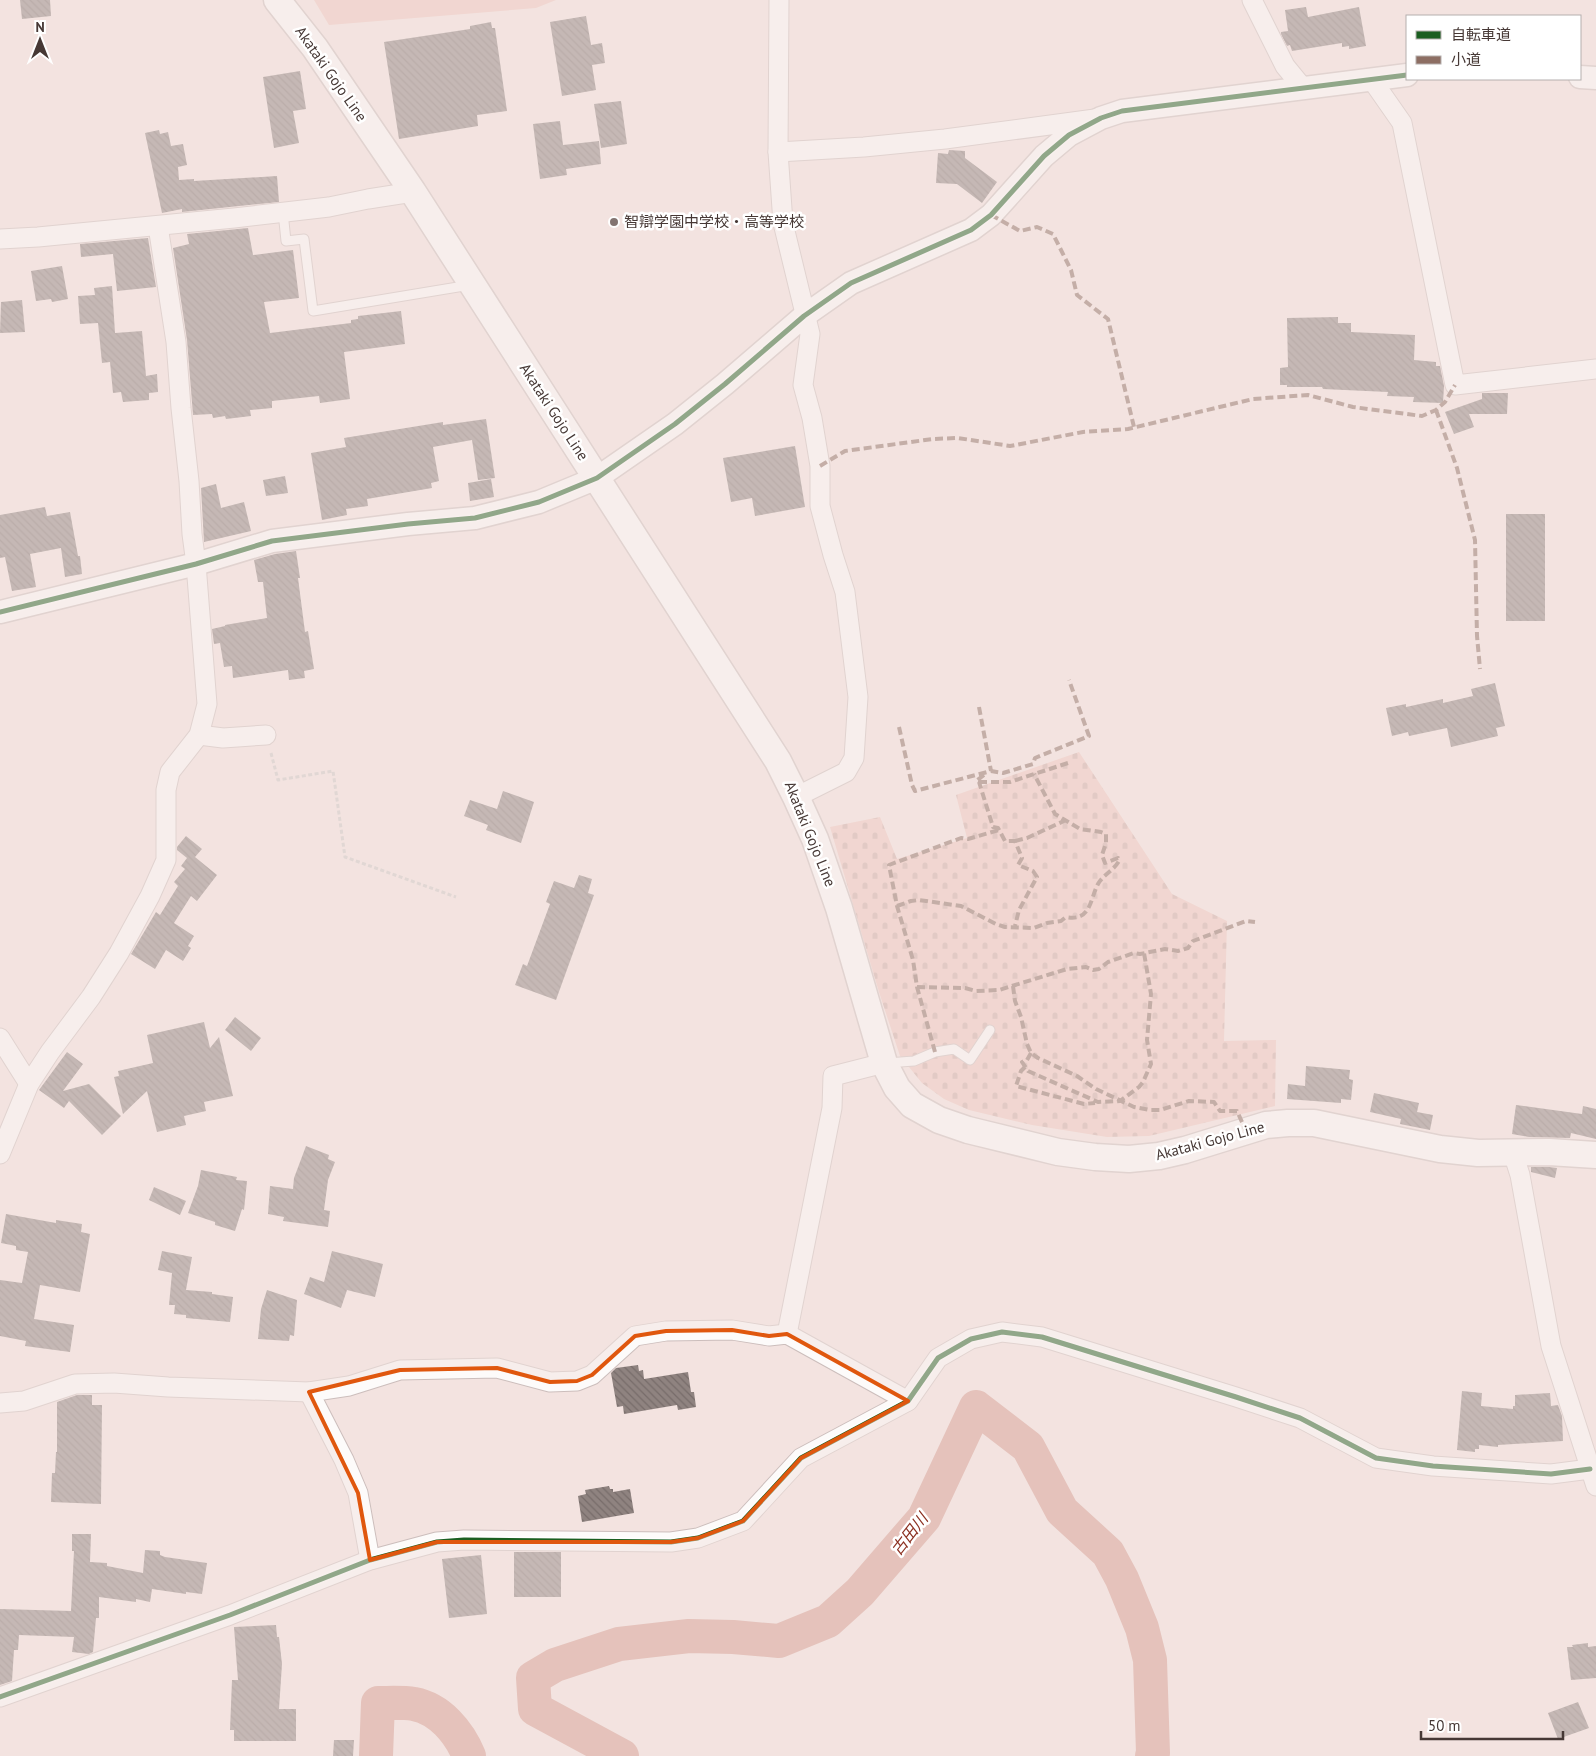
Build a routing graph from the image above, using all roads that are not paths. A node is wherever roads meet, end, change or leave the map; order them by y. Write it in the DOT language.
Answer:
graph roads {
  1 [pos="277,0"];
  2 [pos="779,0"];
  3 [pos="1252,0"];
  4 [pos="1406,76"];
  5 [pos="1581,77"];
  6 [pos="1596,78"];
  7 [pos="1372,80"];
  8 [pos="1303,88"];
  9 [pos="1102,118"];
  10 [pos="778,152"];
  11 [pos="413,192"];
  12 [pos="283,212"];
  13 [pos="158,226"];
  14 [pos="0,239"];
  15 [pos="473,285"];
  16 [pos="804,316"];
  17 [pos="1596,369"];
  18 [pos="597,478"];
  19 [pos="196,564"];
  20 [pos="0,612"];
  21 [pos="199,735"];
  22 [pos="266,735"];
  23 [pos="796,797"];
  24 [pos="990,1030"];
  25 [pos="0,1038"];
  26 [pos="884,1063"];
  27 [pos="29,1084"];
  28 [pos="1513,1153"];
  29 [pos="0,1154"];
  30 [pos="1596,1155"];
  31 [pos="787,1334"];
  32 [pos="309,1392"];
  33 [pos="908,1401"];
  34 [pos="0,1403"];
  35 [pos="1593,1478"];
  36 [pos="370,1560"];
  37 [pos="0,1698"];
  1 -- 11 [label="main road, Akataki Gojo Line"];
  2 -- 10 [label="street"];
  3 -- 8 [label="street"];
  4 -- 7 [label="street"];
  5 -- 6 [label="street"];
  7 -- 8 [label="street"];
  7 -- 17 [label="street"];
  8 -- 9 [label="street"];
  9 -- 10 [label="street"];
  9 -- 16 [label="street"];
  10 -- 16 [label="street"];
  11 -- 12 [label="street"];
  11 -- 15 [label="main road, Akataki Gojo Line"];
  12 -- 13 [label="street"];
  12 -- 15 [label="lane"];
  13 -- 14 [label="street"];
  13 -- 19 [label="street"];
  15 -- 18 [label="main road, Akataki Gojo Line"];
  16 -- 18 [label="street"];
  16 -- 23 [label="street"];
  18 -- 19 [label="street"];
  18 -- 23 [label="main road, Akataki Gojo Line"];
  19 -- 20 [label="street"];
  19 -- 21 [label="street"];
  21 -- 22 [label="street"];
  21 -- 27 [label="street"];
  23 -- 26 [label="main road, Akataki Gojo Line"];
  24 -- 26 [label="lane"];
  25 -- 27 [label="street"];
  26 -- 28 [label="main road, Akataki Gojo Line"];
  26 -- 31 [label="street"];
  27 -- 29 [label="street"];
  28 -- 30 [label="main road, Akataki Gojo Line"];
  28 -- 35 [label="street"];
  31 -- 32 [label="street"];
  31 -- 33 [label="street"];
  32 -- 34 [label="street"];
  32 -- 36 [label="street"];
  33 -- 35 [label="street"];
  33 -- 36 [label="street"];
  36 -- 37 [label="street"];
}
